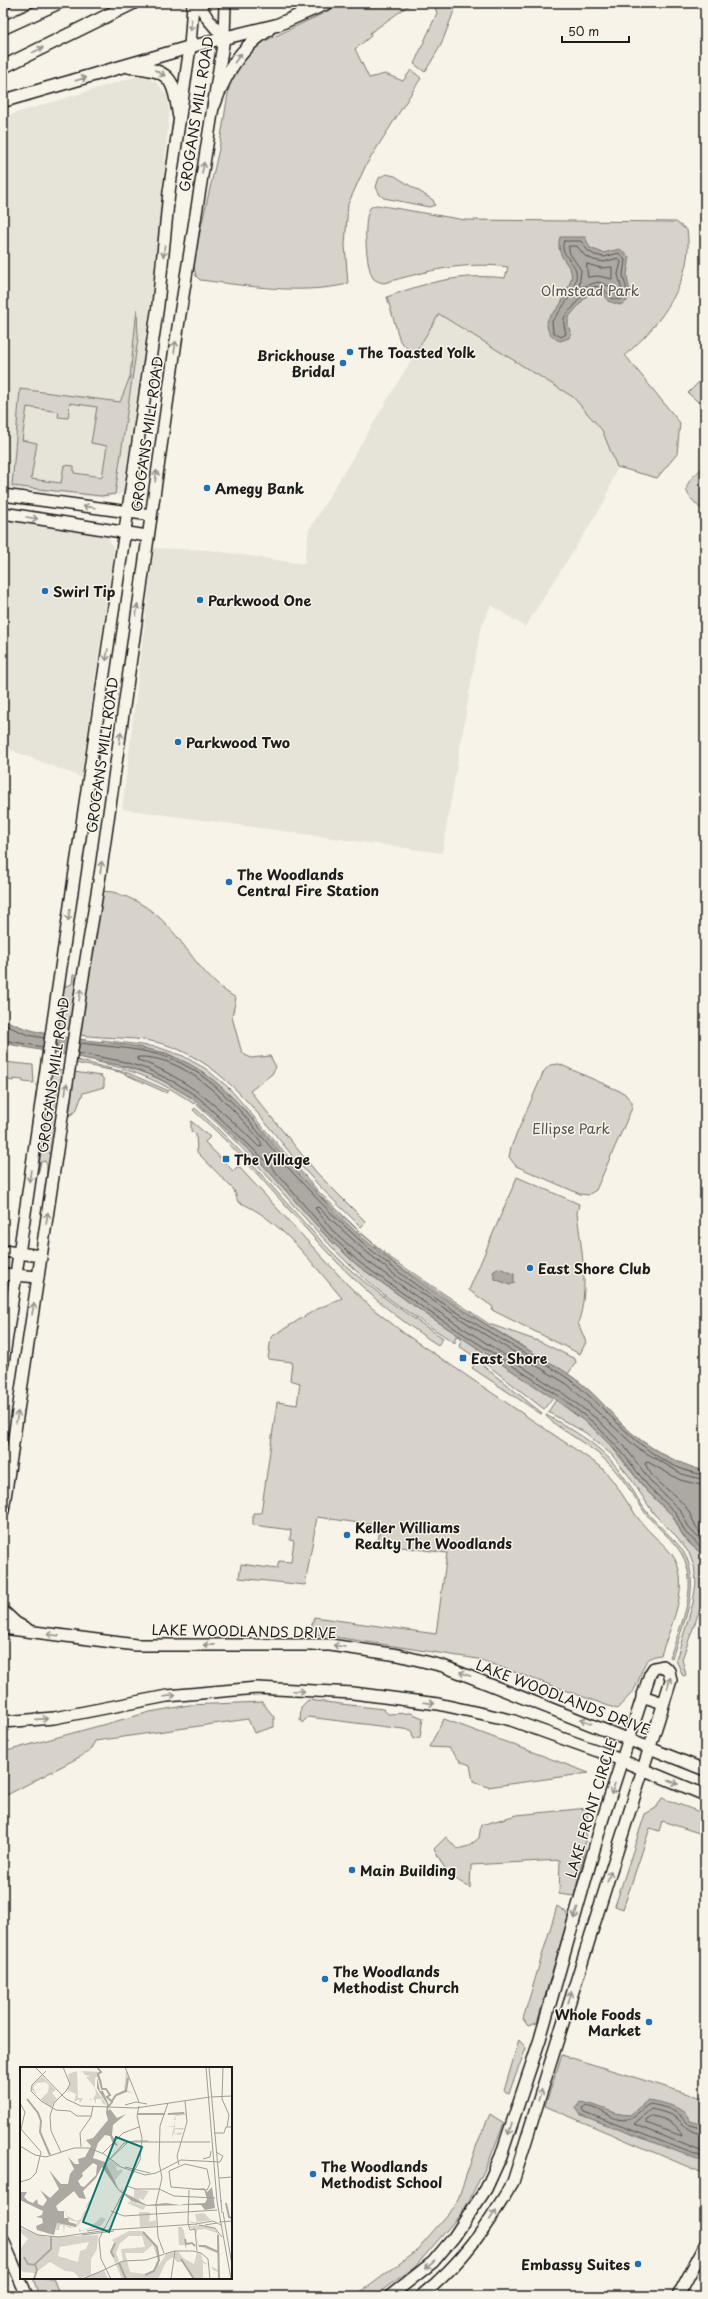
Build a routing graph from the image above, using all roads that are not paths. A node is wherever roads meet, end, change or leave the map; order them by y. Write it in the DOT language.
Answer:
graph roads {
  1 [pos="58,3"];
  2 [pos="133,3"];
  3 [pos="193,3"];
  4 [pos="198,3"];
  5 [pos="225,3"];
  6 [pos="327,3"];
  7 [pos="277,25"];
  8 [pos="3,28"];
  9 [pos="224,38"];
  10 [pos="190,47"];
  11 [pos="123,66"];
  12 [pos="3,67"];
  13 [pos="3,101"];
  14 [pos="214,105"];
  15 [pos="179,116"];
  16 [pos="3,496"];
  17 [pos="127,512"];
  18 [pos="3,513"];
  19 [pos="151,515"];
  20 [pos="124,533"];
  21 [pos="147,536"];
  22 [pos="3,1251"];
  23 [pos="19,1253"];
  24 [pos="41,1256"];
  25 [pos="3,1274"];
  26 [pos="16,1275"];
  27 [pos="38,1276"];
  28 [pos="3,1363"];
  29 [pos="3,1511"];
  30 [pos="3,1611"];
  31 [pos="3,1628"];
  32 [pos="33,1632"];
  33 [pos="642,1696"];
  34 [pos="663,1703"];
  35 [pos="5,1723"];
  36 [pos="628,1738"];
  37 [pos="648,1746"];
  38 [pos="621,1762"];
  39 [pos="642,1769"];
  40 [pos="705,1770"];
  41 [pos="705,1796"];
  42 [pos="3,2240"];
  43 [pos="705,2245"];
  44 [pos="705,2256"];
  45 [pos="27,2296"];
  46 [pos="390,2296"];
  47 [pos="421,2296"];
  48 [pos="678,2296"];
  49 [pos="686,2296"];
  1 -- 8 [label="main road"];
  12 -- 2 [label="main road, one-way"];
  3 -- 10 [label="main road, GROGANS MILL ROAD, one-way"];
  4 -- 9 [label="main road"];
  5 -- 9 [label="main road, GROGANS MILL ROAD"];
  6 -- 7 [label="main road"];
  7 -- 9 [label="main road"];
  14 -- 7 [label="main road, one-way"];
  9 -- 10 [label="main road"];
  9 -- 14 [label="main road, GROGANS MILL ROAD"];
  10 -- 11 [label="main road"];
  10 -- 15 [label="main road, GROGANS MILL ROAD"];
  13 -- 11 [label="main road, one-way"];
  11 -- 15 [label="main road, one-way"];
  19 -- 14 [label="main road, GROGANS MILL ROAD, one-way"];
  15 -- 17 [label="main road, GROGANS MILL ROAD, one-way"];
  17 -- 16 [label="main road, one-way"];
  17 -- 19 [label="main road"];
  17 -- 20 [label="main road, GROGANS MILL ROAD"];
  18 -- 20 [label="main road, one-way"];
  19 -- 21 [label="main road, GROGANS MILL ROAD"];
  20 -- 21 [label="main road"];
  20 -- 23 [label="main road, GROGANS MILL ROAD, one-way"];
  24 -- 21 [label="main road, GROGANS MILL ROAD, one-way"];
  22 -- 23 [label="main road"];
  23 -- 24 [label="main road"];
  23 -- 26 [label="main road, GROGANS MILL ROAD"];
  24 -- 27 [label="main road, GROGANS MILL ROAD"];
  25 -- 26 [label="main road"];
  26 -- 27 [label="main road"];
  26 -- 28 [label="main road, GROGANS MILL ROAD"];
  29 -- 27 [label="main road, GROGANS MILL ROAD, one-way"];
  30 -- 32 [label="main road"];
  31 -- 32 [label="main road, LAKE WOODLANDS DRIVE"];
  36 -- 32 [label="main road, LAKE WOODLANDS DRIVE, one-way"];
  33 -- 34 [label="main road"];
  34 -- 33 [label="main road, LAKE FRONT CIRCLE, one-way"];
  33 -- 36 [label="main road, LAKE FRONT CIRCLE"];
  34 -- 37 [label="main road, LAKE FRONT CIRCLE"];
  35 -- 38 [label="main road, one-way"];
  36 -- 37 [label="main road, LAKE WOODLANDS DRIVE"];
  36 -- 38 [label="main road, LAKE FRONT CIRCLE"];
  37 -- 39 [label="main road, LAKE FRONT CIRCLE"];
  37 -- 40 [label="main road, LAKE WOODLANDS DRIVE"];
  38 -- 39 [label="main road"];
  38 -- 46 [label="main road, LAKE FRONT CIRCLE, one-way"];
  39 -- 41 [label="main road, one-way"];
  47 -- 39 [label="main road, LAKE FRONT CIRCLE, one-way"];
  42 -- 45 [label="main road"];
  43 -- 48 [label="main road"];
  44 -- 49 [label="main road"];
}
